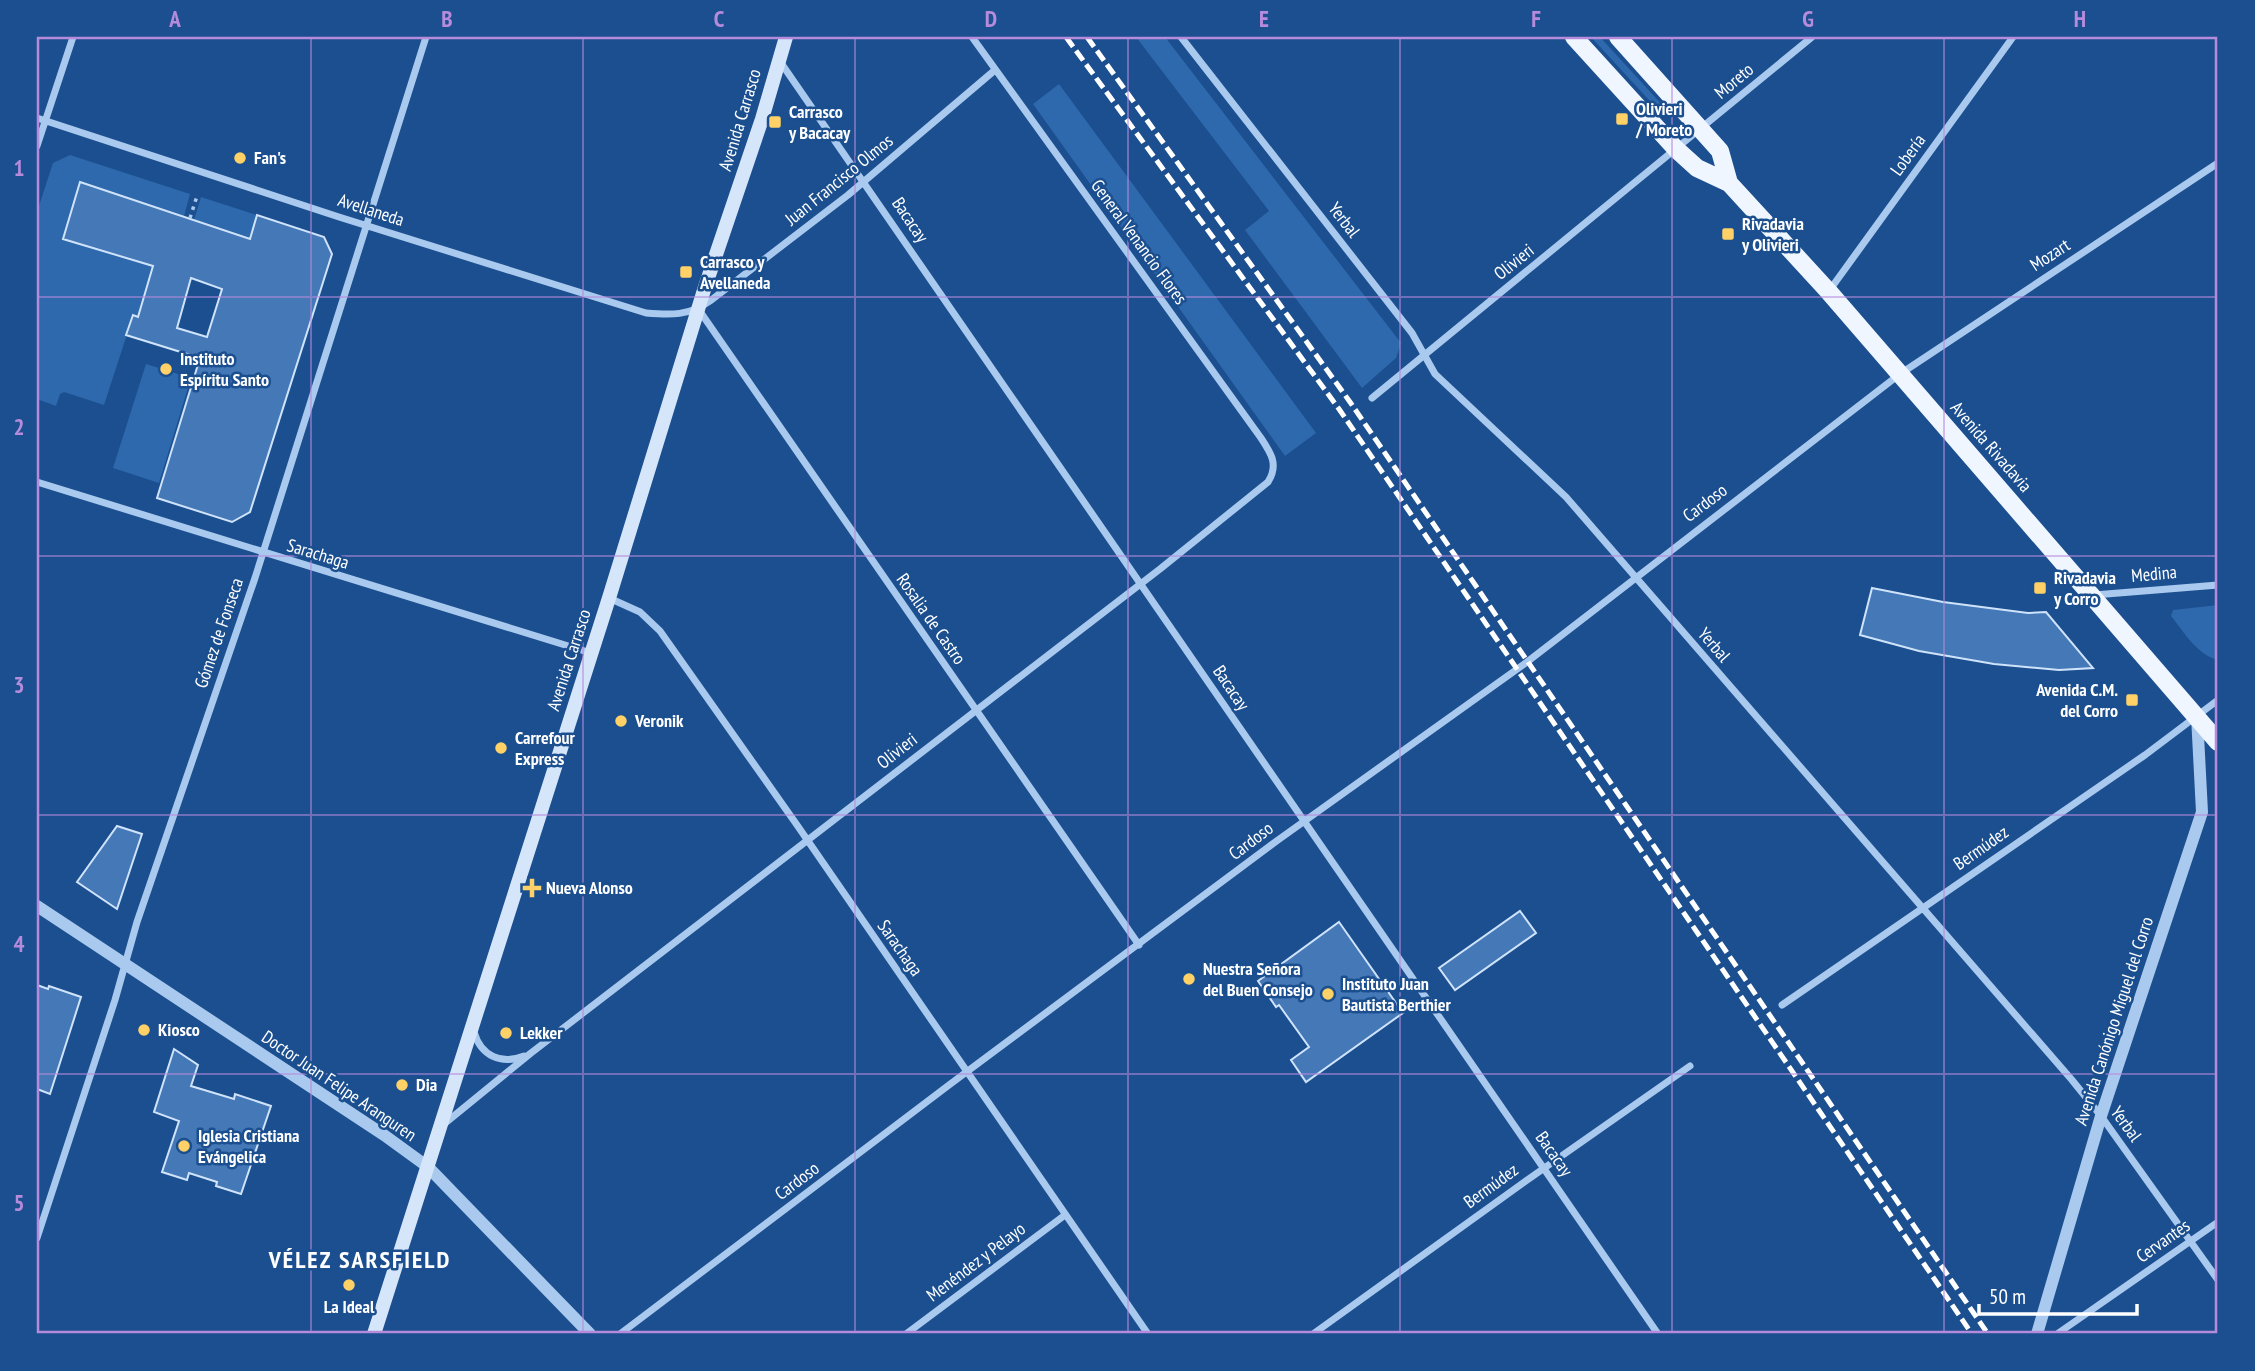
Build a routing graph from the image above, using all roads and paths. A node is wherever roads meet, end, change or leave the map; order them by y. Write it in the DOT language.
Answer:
graph roads {
  1 [pos="73,37"];
  2 [pos="426,37"];
  3 [pos="786,37"];
  4 [pos="972,37"];
  5 [pos="1181,37"];
  6 [pos="1574,37"];
  7 [pos="1618,37"];
  8 [pos="1812,37"];
  9 [pos="2013,37"];
  10 [pos="779,60"];
  11 [pos="995,70"];
  12 [pos="41,119"];
  13 [pos="1702,128"];
  14 [pos="37,146"];
  15 [pos="1676,149"];
  16 [pos="2218,163"];
  17 [pos="864,181"];
  18 [pos="1729,183"];
  19 [pos="197,196"];
  20 [pos="190,218"];
  21 [pos="365,225"];
  22 [pos="1829,292"];
  23 [pos="698,309"];
  24 [pos="1425,356"];
  25 [pos="1900,374"];
  26 [pos="1373,398"];
  27 [pos="1273,468"];
  28 [pos="37,482"];
  29 [pos="263,553"];
  30 [pos="1634,577"];
  31 [pos="1140,584"];
  32 [pos="2218,585"];
  33 [pos="2093,595"];
  34 [pos="609,598"];
  35 [pos="591,653"];
  36 [pos="2218,700"];
  37 [pos="975,710"];
  38 [pos="2197,716"];
  39 [pos="2218,742"];
  40 [pos="1303,822"];
  41 [pos="806,841"];
  42 [pos="37,906"];
  43 [pos="1921,909"];
  44 [pos="1139,945"];
  45 [pos="124,965"];
  46 [pos="1782,1005"];
  47 [pos="473,1023"];
  48 [pos="531,1053"];
  49 [pos="1690,1066"];
  50 [pos="967,1072"];
  51 [pos="2101,1116"];
  52 [pos="440,1126"];
  53 [pos="428,1167"];
  54 [pos="1544,1168"];
  55 [pos="1065,1215"];
  56 [pos="2218,1222"];
  57 [pos="37,1238"];
  58 [pos="2190,1242"];
  59 [pos="2218,1280"];
  60 [pos="374,1334"];
  61 [pos="590,1334"];
  62 [pos="620,1334"];
  63 [pos="906,1334"];
  64 [pos="1148,1334"];
  65 [pos="1313,1334"];
  66 [pos="1658,1334"];
  67 [pos="2036,1334"];
  68 [pos="2057,1334"];
  1 -- 12 [label="street"];
  2 -- 21 [label="street, Gómez de Fonseca"];
  3 -- 10 [label="main road, Avenida Carrasco"];
  4 -- 11 [label="street, General Venancio Flores"];
  5 -- 24 [label="street, Yerbal"];
  6 -- 15 [label="main road, Avenida Rivadavia"];
  7 -- 13 [label="main road, Avenida Rivadavia"];
  8 -- 13 [label="street, Moreto"];
  9 -- 22 [label="street, Lobería"];
  10 -- 17 [label="street, Bacacay"];
  10 -- 23 [label="main road, Avenida Carrasco"];
  11 -- 17 [label="street, Juan Francisco Olmos"];
  11 -- 27 [label="street, General Venancio Flores"];
  12 -- 14 [label="street"];
  12 -- 21 [label="street, Avellaneda"];
  13 -- 15 [label="street, Moreto"];
  13 -- 18 [label="main road, Avenida Rivadavia"];
  15 -- 18 [label="main road, Avenida Rivadavia"];
  15 -- 24 [label="street, Olivieri"];
  16 -- 25 [label="street, Mozart"];
  17 -- 23 [label="street, Juan Francisco Olmos"];
  17 -- 31 [label="street, Bacacay"];
  18 -- 22 [label="main road, Avenida Rivadavia"];
  19 -- 20 [label="path"];
  21 -- 23 [label="street, Avellaneda"];
  21 -- 29 [label="street, Gómez de Fonseca"];
  22 -- 25 [label="main road, Avenida Rivadavia"];
  23 -- 34 [label="main road, Avenida Carrasco"];
  23 -- 37 [label="street, Rosalia de Castro"];
  24 -- 26 [label="street, Olivieri"];
  24 -- 30 [label="street, Yerbal"];
  25 -- 30 [label="street, Cardoso"];
  25 -- 33 [label="main road, Avenida Rivadavia"];
  27 -- 31 [label="street, Olivieri"];
  28 -- 29 [label="street, Sarachaga"];
  29 -- 35 [label="street, Sarachaga"];
  29 -- 45 [label="street, Gómez de Fonseca"];
  30 -- 40 [label="street, Cardoso"];
  30 -- 43 [label="street, Yerbal"];
  31 -- 37 [label="street, Olivieri"];
  31 -- 40 [label="street, Bacacay"];
  32 -- 33 [label="street, Medina"];
  33 -- 38 [label="main road, Avenida Rivadavia"];
  34 -- 35 [label="main road, Avenida Carrasco"];
  34 -- 41 [label="street, Sarachaga"];
  35 -- 47 [label="main road, Avenida Carrasco"];
  36 -- 38 [label="street, Bermúdez"];
  37 -- 41 [label="street, Olivieri"];
  37 -- 44 [label="street, Rosalia de Castro"];
  38 -- 39 [label="main road, Avenida Rivadavia"];
  38 -- 43 [label="street, Bermúdez"];
  38 -- 51 [label="street, Avenida Canónigo Miguel del Corro"];
  40 -- 44 [label="street, Cardoso"];
  40 -- 54 [label="street, Bacacay"];
  41 -- 48 [label="street, Olivieri"];
  41 -- 50 [label="street, Sarachaga"];
  42 -- 45 [label="street, Doctor Juan Felipe Aranguren"];
  43 -- 46 [label="street, Bermúdez"];
  43 -- 51 [label="street, Yerbal"];
  44 -- 50 [label="street, Cardoso"];
  45 -- 53 [label="street, Doctor Juan Felipe Aranguren"];
  45 -- 57 [label="street, Gómez de Fonseca"];
  47 -- 48 [label="street, Olivieri"];
  47 -- 52 [label="main road, Avenida Carrasco"];
  48 -- 52 [label="street, Olivieri"];
  49 -- 54 [label="street, Bermúdez"];
  50 -- 55 [label="street, Sarachaga"];
  50 -- 62 [label="street, Cardoso"];
  51 -- 58 [label="street, Yerbal"];
  51 -- 67 [label="street, Avenida Canónigo Miguel del Corro"];
  52 -- 53 [label="main road, Avenida Carrasco"];
  53 -- 60 [label="main road, Avenida Carrasco"];
  53 -- 61 [label="street, Doctor Juan Felipe Aranguren"];
  54 -- 65 [label="street, Bermúdez"];
  54 -- 66 [label="street, Bacacay"];
  55 -- 63 [label="street, Menéndez y Pelayo"];
  55 -- 64 [label="street, Sarachaga"];
  56 -- 58 [label="street, Cervantes"];
  58 -- 59 [label="street, Yerbal"];
  58 -- 68 [label="street, Cervantes"];
}
